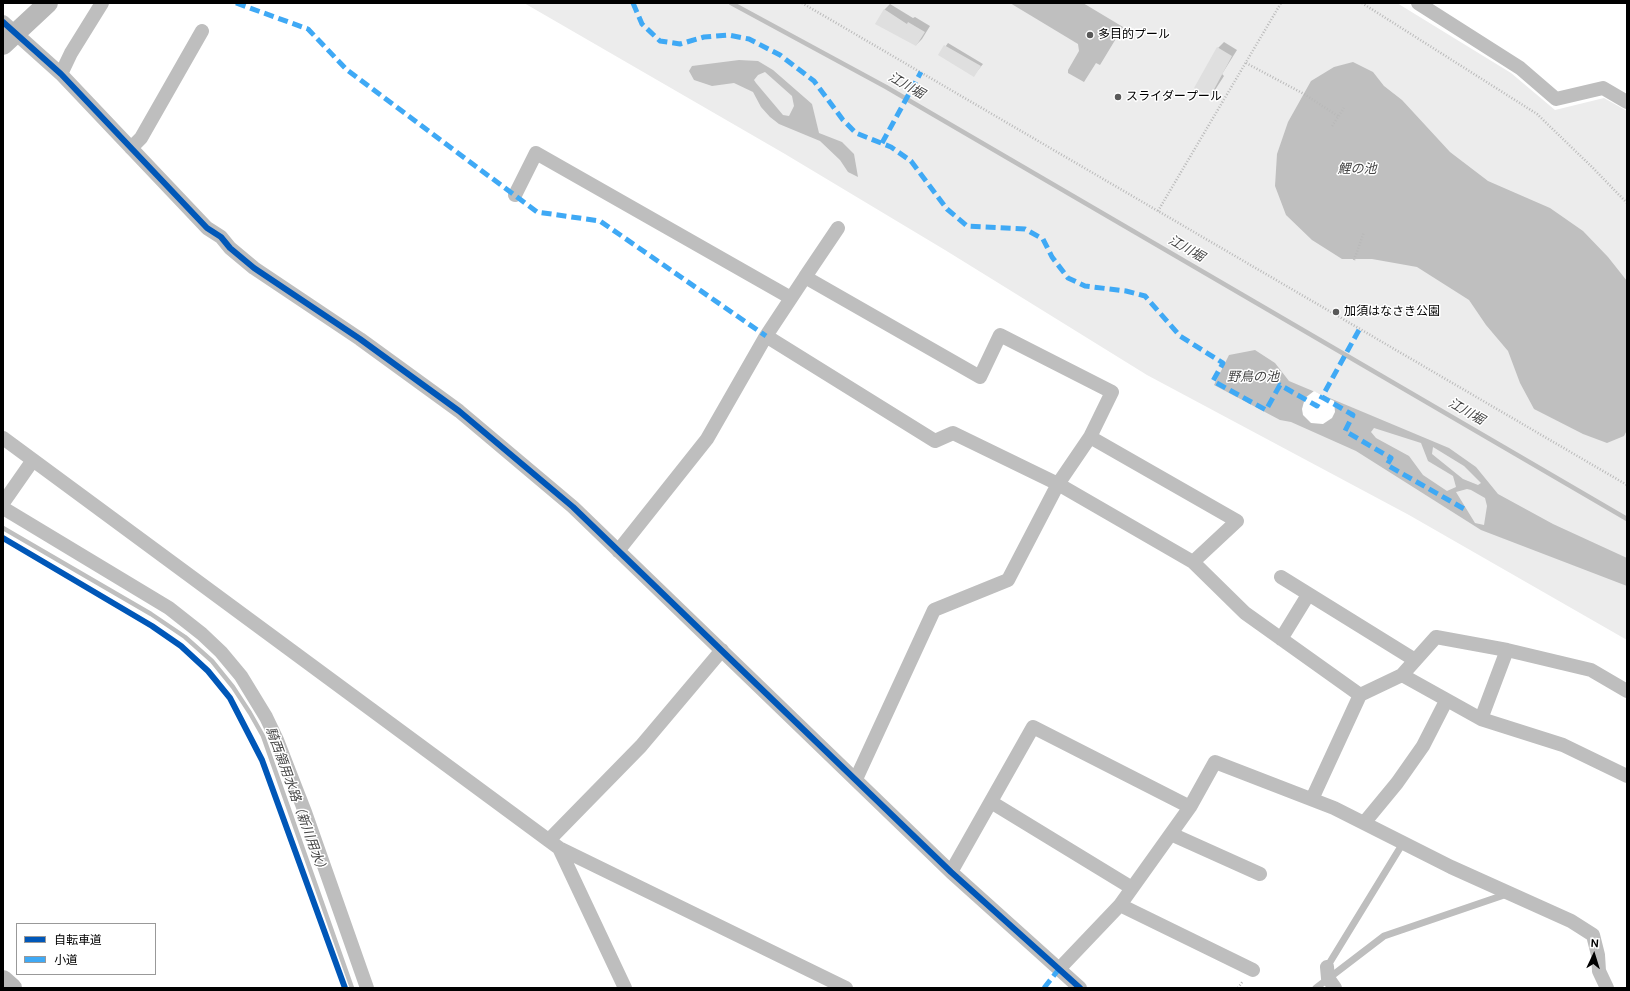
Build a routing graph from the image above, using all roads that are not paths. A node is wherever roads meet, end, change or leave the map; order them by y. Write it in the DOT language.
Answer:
graph roads {
  1 [pos="48,3"];
  2 [pos="102,3"];
  3 [pos="1418,3"];
  4 [pos="202,31"];
  5 [pos="7,34"];
  6 [pos="61,74"];
  7 [pos="1627,102"];
  8 [pos="131,148"];
  9 [pos="515,195"];
  10 [pos="838,228"];
  11 [pos="804,277"];
  12 [pos="791,298"];
  13 [pos="766,336"];
  14 [pos="1090,436"];
  15 [pos="3,438"];
  16 [pos="33,460"];
  17 [pos="1058,484"];
  18 [pos="3,503"];
  19 [pos="3,508"];
  20 [pos="618,551"];
  21 [pos="1193,562"];
  22 [pos="1281,577"];
  23 [pos="1308,594"];
  24 [pos="1282,639"];
  25 [pos="722,650"];
  26 [pos="1507,650"];
  27 [pos="1415,660"];
  28 [pos="1402,675"];
  29 [pos="1627,691"];
  30 [pos="1360,695"];
  31 [pos="1446,701"];
  32 [pos="1481,719"];
  33 [pos="1627,776"];
  34 [pos="856,779"];
  35 [pos="1312,799"];
  36 [pos="991,802"];
  37 [pos="1190,807"];
  38 [pos="1364,823"];
  39 [pos="1171,834"];
  40 [pos="1404,843"];
  41 [pos="554,844"];
  42 [pos="951,872"];
  43 [pos="1260,874"];
  44 [pos="1132,888"];
  45 [pos="1509,893"];
  46 [pos="1120,905"];
  47 [pos="1059,969"];
  48 [pos="1253,970"];
  49 [pos="1330,978"];
  50 [pos="3,980"];
  51 [pos="12,988"];
  52 [pos="366,988"];
  53 [pos="625,988"];
  54 [pos="846,988"];
  55 [pos="1080,988"];
  56 [pos="1316,988"];
  57 [pos="1607,988"];
  1 -- 5 [label="main road"];
  2 -- 6 [label="street"];
  3 -- 7 [label="street"];
  4 -- 8 [label="street"];
  5 -- 6 [label="street"];
  6 -- 8 [label="street"];
  8 -- 20 [label="street"];
  9 -- 12 [label="street"];
  10 -- 11 [label="street"];
  11 -- 12 [label="street"];
  11 -- 14 [label="street"];
  12 -- 13 [label="street"];
  13 -- 17 [label="street"];
  13 -- 20 [label="street"];
  14 -- 17 [label="street"];
  14 -- 21 [label="street"];
  15 -- 16 [label="street"];
  16 -- 18 [label="street"];
  16 -- 41 [label="street"];
  17 -- 21 [label="street"];
  17 -- 34 [label="street"];
  19 -- 52 [label="street"];
  20 -- 25 [label="street"];
  21 -- 24 [label="street"];
  22 -- 23 [label="street"];
  23 -- 24 [label="street"];
  23 -- 27 [label="street"];
  24 -- 30 [label="street"];
  25 -- 34 [label="street"];
  25 -- 41 [label="street"];
  26 -- 27 [label="street"];
  26 -- 29 [label="street"];
  26 -- 32 [label="street"];
  27 -- 28 [label="street"];
  28 -- 30 [label="street"];
  28 -- 31 [label="street"];
  30 -- 35 [label="street"];
  31 -- 32 [label="street"];
  31 -- 38 [label="street"];
  32 -- 33 [label="street"];
  34 -- 42 [label="street"];
  35 -- 37 [label="street"];
  35 -- 38 [label="street"];
  36 -- 37 [label="street"];
  36 -- 42 [label="street"];
  36 -- 44 [label="street"];
  37 -- 39 [label="street"];
  38 -- 40 [label="street"];
  39 -- 43 [label="street"];
  39 -- 44 [label="street"];
  40 -- 45 [label="street"];
  40 -- 49 [label="lane"];
  41 -- 53 [label="street"];
  41 -- 54 [label="street"];
  42 -- 47 [label="street"];
  44 -- 46 [label="street"];
  45 -- 49 [label="lane"];
  45 -- 57 [label="street"];
  46 -- 47 [label="street"];
  46 -- 48 [label="street"];
  47 -- 55 [label="street"];
  49 -- 56 [label="lane"];
  50 -- 51 [label="main road"];
}
